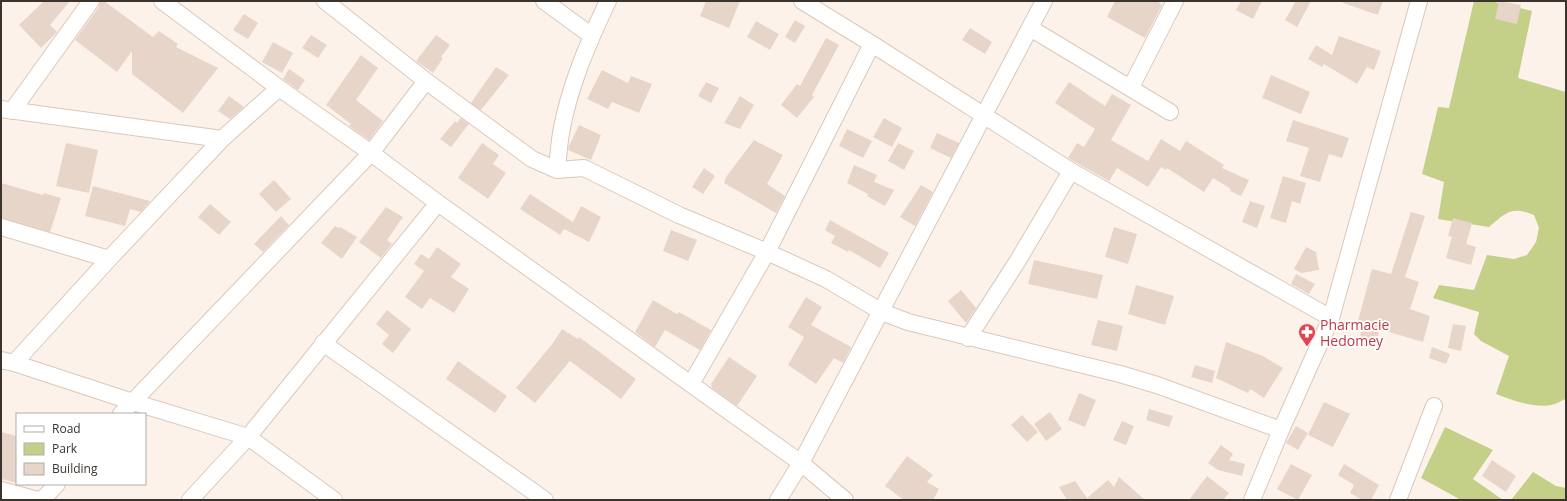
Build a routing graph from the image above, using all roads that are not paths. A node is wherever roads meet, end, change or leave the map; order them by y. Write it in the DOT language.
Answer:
graph roads {
  1 [pos="91,1"];
  2 [pos="162,1"];
  3 [pos="325,1"];
  4 [pos="544,1"];
  5 [pos="608,1"];
  6 [pos="802,1"];
  7 [pos="1044,1"];
  8 [pos="1175,1"];
  9 [pos="1419,1"];
  10 [pos="1030,28"];
  11 [pos="592,36"];
  12 [pos="872,44"];
  13 [pos="426,81"];
  14 [pos="1131,87"];
  15 [pos="279,88"];
  16 [pos="7,110"];
  17 [pos="1170,112"];
  18 [pos="983,115"];
  19 [pos="222,139"];
  20 [pos="372,153"];
  21 [pos="557,170"];
  22 [pos="1071,171"];
  23 [pos="438,203"];
  24 [pos="1,227"];
  25 [pos="768,252"];
  26 [pos="109,259"];
  27 [pos="882,312"];
  28 [pos="1331,318"];
  29 [pos="968,338"];
  30 [pos="323,343"];
  31 [pos="8,361"];
  32 [pos="691,384"];
  33 [pos="133,402"];
  34 [pos="1434,406"];
  35 [pos="122,413"];
  36 [pos="1281,430"];
  37 [pos="248,437"];
  38 [pos="801,463"];
  39 [pos="56,485"];
  40 [pos="1,490"];
  41 [pos="38,500"];
  42 [pos="42,500"];
  43 [pos="190,500"];
  44 [pos="334,500"];
  45 [pos="545,500"];
  46 [pos="778,500"];
  47 [pos="845,500"];
  48 [pos="1252,500"];
  49 [pos="1398,500"];
  1 -- 16 [label="street"];
  2 -- 15 [label="street"];
  3 -- 13 [label="street"];
  4 -- 11 [label="street"];
  5 -- 11 [label="street"];
  6 -- 12 [label="street"];
  7 -- 10 [label="street"];
  8 -- 14 [label="street"];
  9 -- 28 [label="street"];
  10 -- 14 [label="street"];
  10 -- 18 [label="street"];
  11 -- 21 [label="street"];
  12 -- 18 [label="street"];
  12 -- 25 [label="street"];
  13 -- 20 [label="street"];
  13 -- 21 [label="street"];
  14 -- 17 [label="street"];
  15 -- 19 [label="street"];
  15 -- 20 [label="street"];
  16 -- 19 [label="street"];
  18 -- 22 [label="street"];
  18 -- 27 [label="street"];
  19 -- 26 [label="street"];
  20 -- 23 [label="street"];
  20 -- 33 [label="street"];
  21 -- 25 [label="street"];
  22 -- 28 [label="street"];
  22 -- 29 [label="street"];
  23 -- 30 [label="street"];
  23 -- 32 [label="street"];
  24 -- 26 [label="street"];
  25 -- 27 [label="street"];
  25 -- 32 [label="street"];
  26 -- 31 [label="street"];
  27 -- 29 [label="street"];
  27 -- 38 [label="street"];
  28 -- 36 [label="street"];
  29 -- 36 [label="street"];
  30 -- 37 [label="street"];
  30 -- 45 [label="street"];
  31 -- 33 [label="street"];
  32 -- 38 [label="street"];
  33 -- 35 [label="street"];
  33 -- 37 [label="street"];
  34 -- 49 [label="street"];
  36 -- 48 [label="street"];
  37 -- 43 [label="street"];
  37 -- 44 [label="street"];
  38 -- 46 [label="street"];
  38 -- 47 [label="street"];
  39 -- 42 [label="street"];
  40 -- 41 [label="street"];
}
